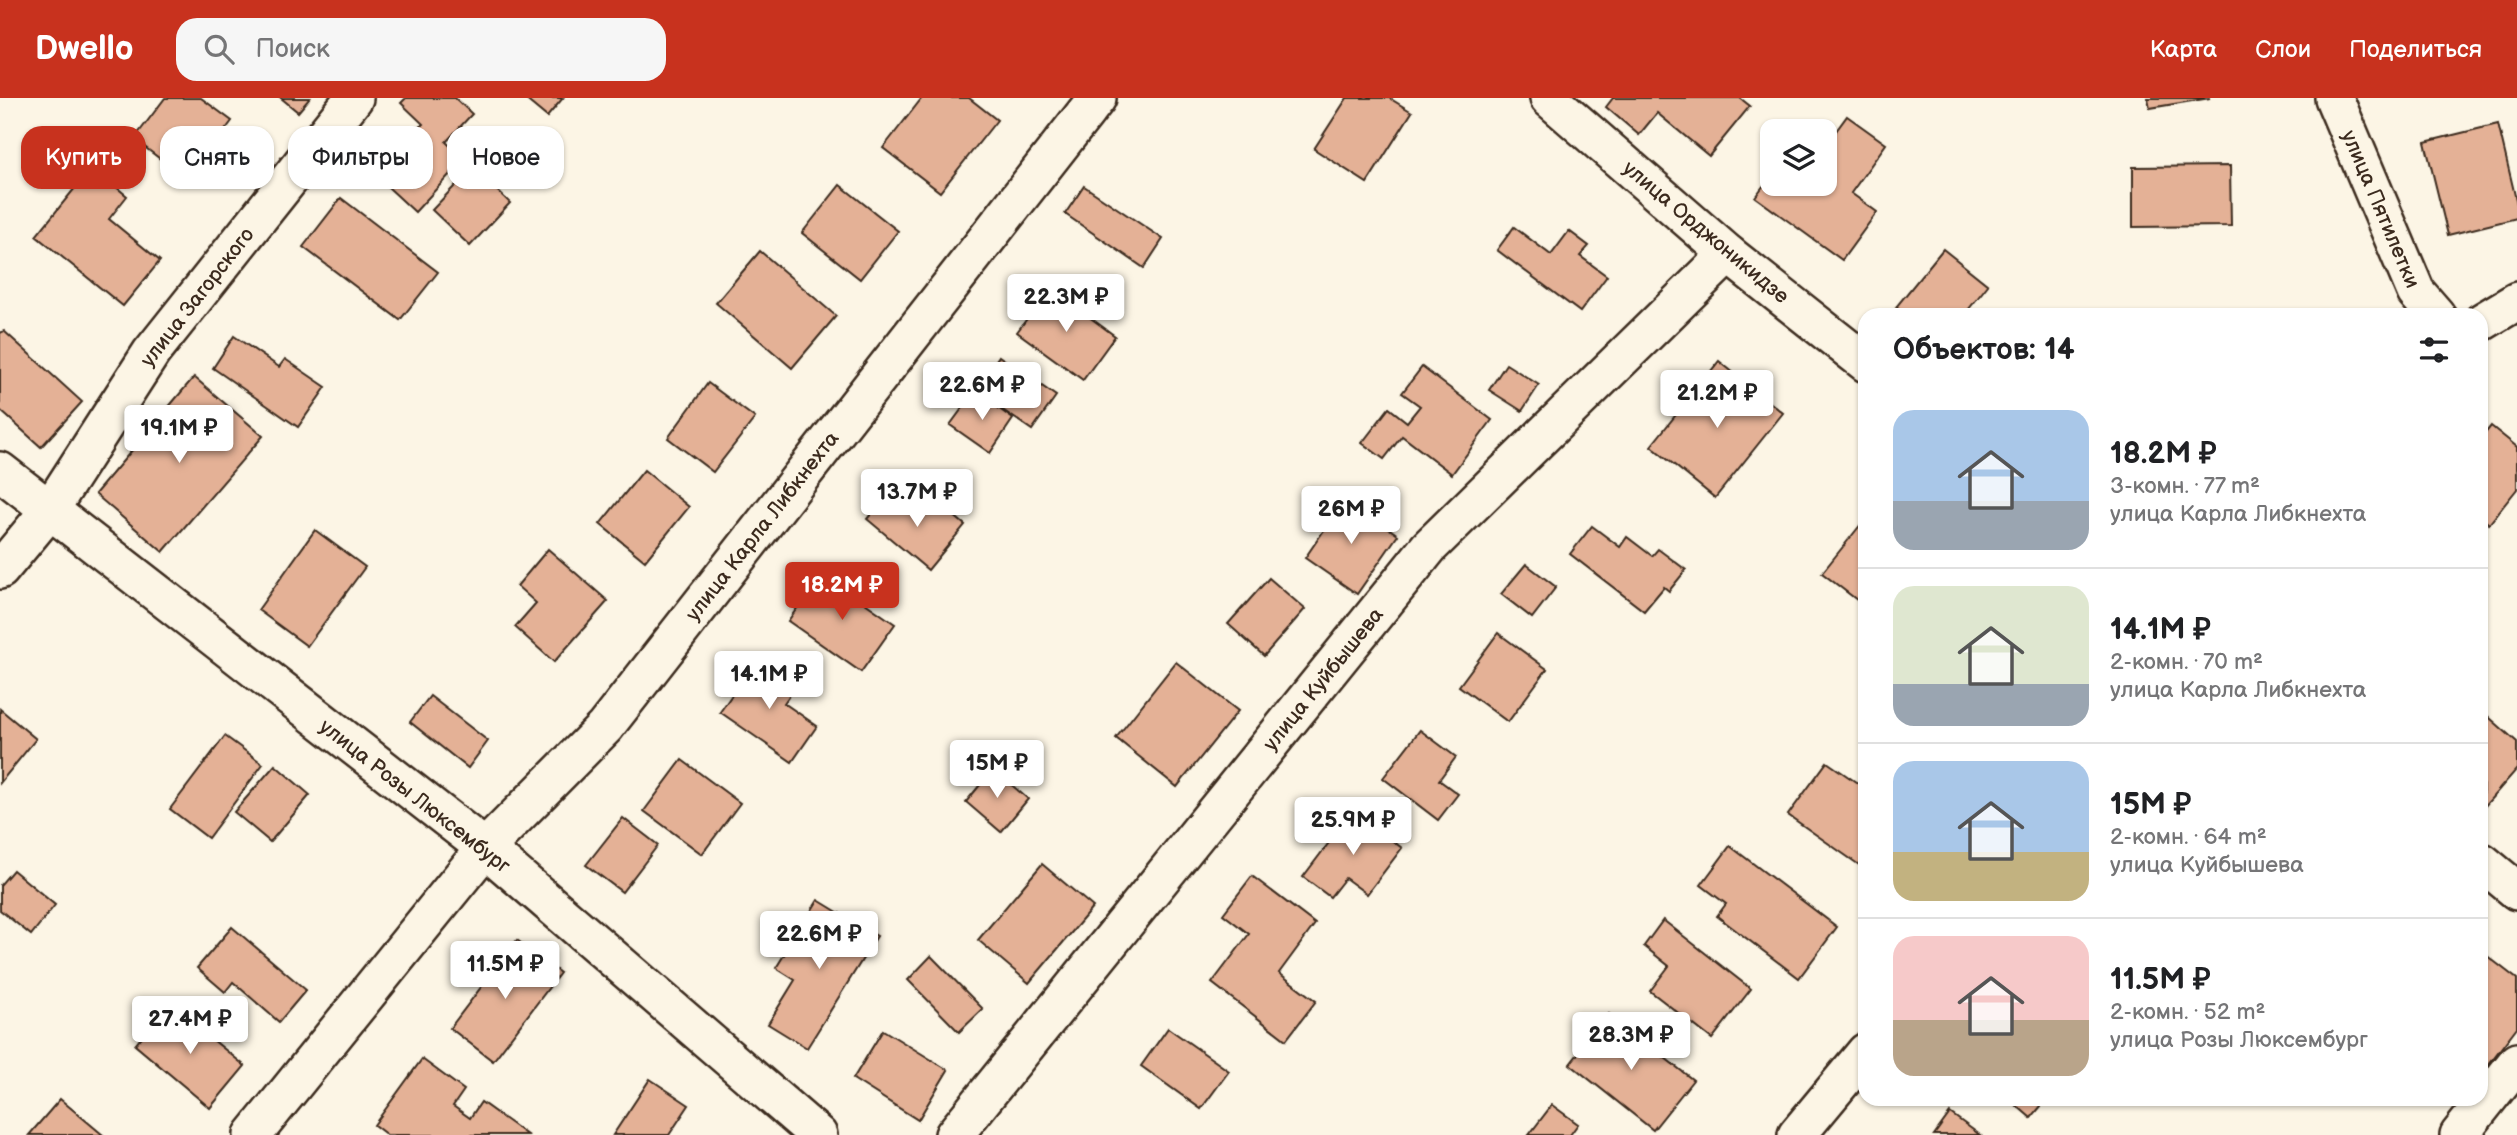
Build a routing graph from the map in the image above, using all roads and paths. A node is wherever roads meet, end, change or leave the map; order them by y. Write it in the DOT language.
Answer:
graph roads {
  1 [pos="354,98"];
  2 [pos="1097,98"];
  3 [pos="1549,98"];
  4 [pos="2334,98"];
  5 [pos="1728,254"];
  6 [pos="2517,301"];
  7 [pos="2430,308"];
  8 [pos="2488,318"];
  9 [pos="1858,357"];
  10 [pos="0,471"];
  11 [pos="49,511"];
  12 [pos="0,570"];
  13 [pos="485,848"];
  14 [pos="2488,867"];
  15 [pos="2517,891"];
  16 [pos="1858,1062"];
  17 [pos="2517,1062"];
  18 [pos="2488,1098"];
  19 [pos="2482,1106"];
  20 [pos="253,1135"];
  21 [pos="818,1135"];
  22 [pos="954,1135"];
  23 [pos="1797,1135"];
  24 [pos="2459,1135"];
  1 -- 11 [label="street, улица Загорского"];
  2 -- 13 [label="street, улица Карла Либкнехта"];
  3 -- 5 [label="street, улица Орджоникидзе"];
  4 -- 7 [label="street, улица Пятилетки"];
  5 -- 9 [label="street, улица Орджоникидзе"];
  5 -- 22 [label="street, улица Куйбышева"];
  6 -- 8 [label="street"];
  10 -- 11 [label="street, улица Розы Люксембург"];
  11 -- 12 [label="street, улица Загорского"];
  11 -- 13 [label="street, улица Розы Люксембург"];
  13 -- 20 [label="street, улица Карла Либкнехта"];
  13 -- 21 [label="street, улица Розы Люксембург"];
  14 -- 15 [label="street"];
  16 -- 23 [label="street"];
  17 -- 18 [label="street"];
  19 -- 24 [label="street"];
}
